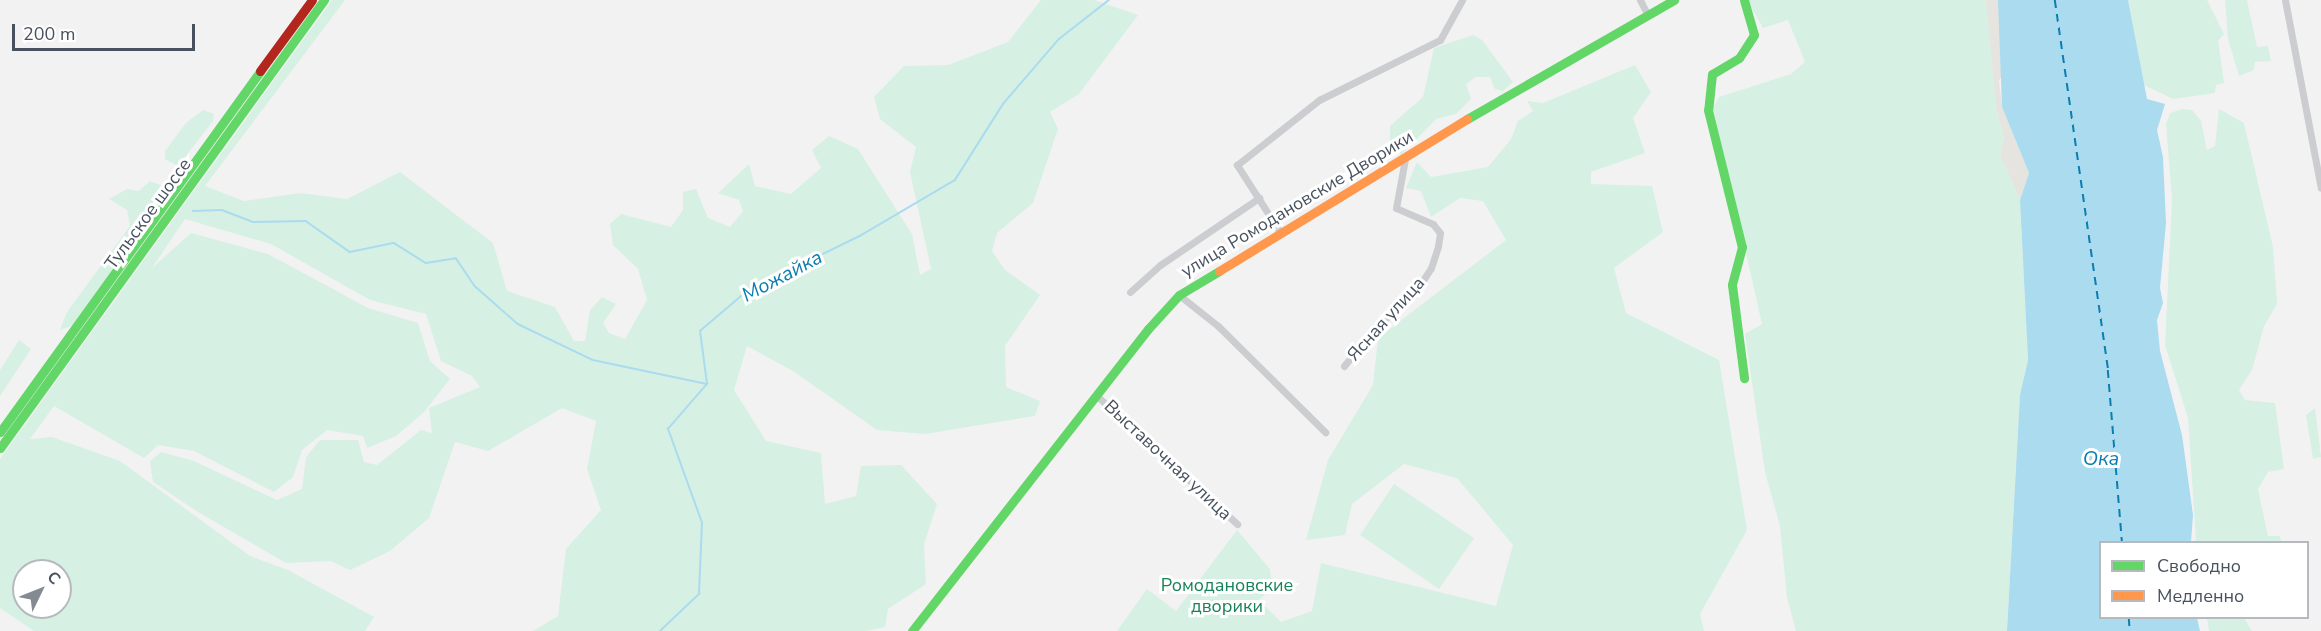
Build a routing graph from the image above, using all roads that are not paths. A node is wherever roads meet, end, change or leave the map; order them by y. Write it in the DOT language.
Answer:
graph roads {
  1 [pos="312,0"];
  2 [pos="324,0"];
  3 [pos="1462,0"];
  4 [pos="1640,0"];
  5 [pos="1674,0"];
  6 [pos="1744,0"];
  7 [pos="2285,0"];
  8 [pos="1647,14"];
  9 [pos="1405,159"];
  10 [pos="2321,188"];
  11 [pos="1259,198"];
  12 [pos="1280,232"];
  13 [pos="1130,292"];
  14 [pos="1179,295"];
  15 [pos="1344,366"];
  16 [pos="1744,378"];
  17 [pos="1097,396"];
  18 [pos="0,432"];
  19 [pos="1325,432"];
  20 [pos="0,448"];
  21 [pos="1238,524"];
  22 [pos="912,631"];
  1 -- 18 [label="street, Тульское шоссе"];
  2 -- 20 [label="street, Тульское шоссе"];
  3 -- 11 [label="street"];
  4 -- 8 [label="street"];
  5 -- 8 [label="street, улица Ромодановские Дворики"];
  6 -- 16 [label="street"];
  7 -- 10 [label="street"];
  8 -- 9 [label="street, улица Ромодановские Дворики"];
  9 -- 12 [label="street, улица Ромодановские Дворики"];
  9 -- 15 [label="street, Ясная улица"];
  11 -- 12 [label="street"];
  11 -- 13 [label="street"];
  12 -- 14 [label="street, улица Ромодановские Дворики"];
  14 -- 17 [label="street, улица Ромодановские Дворики"];
  14 -- 19 [label="street"];
  17 -- 21 [label="street, Выставочная улица"];
  17 -- 22 [label="street, улица Ромодановские Дворики"];
}
